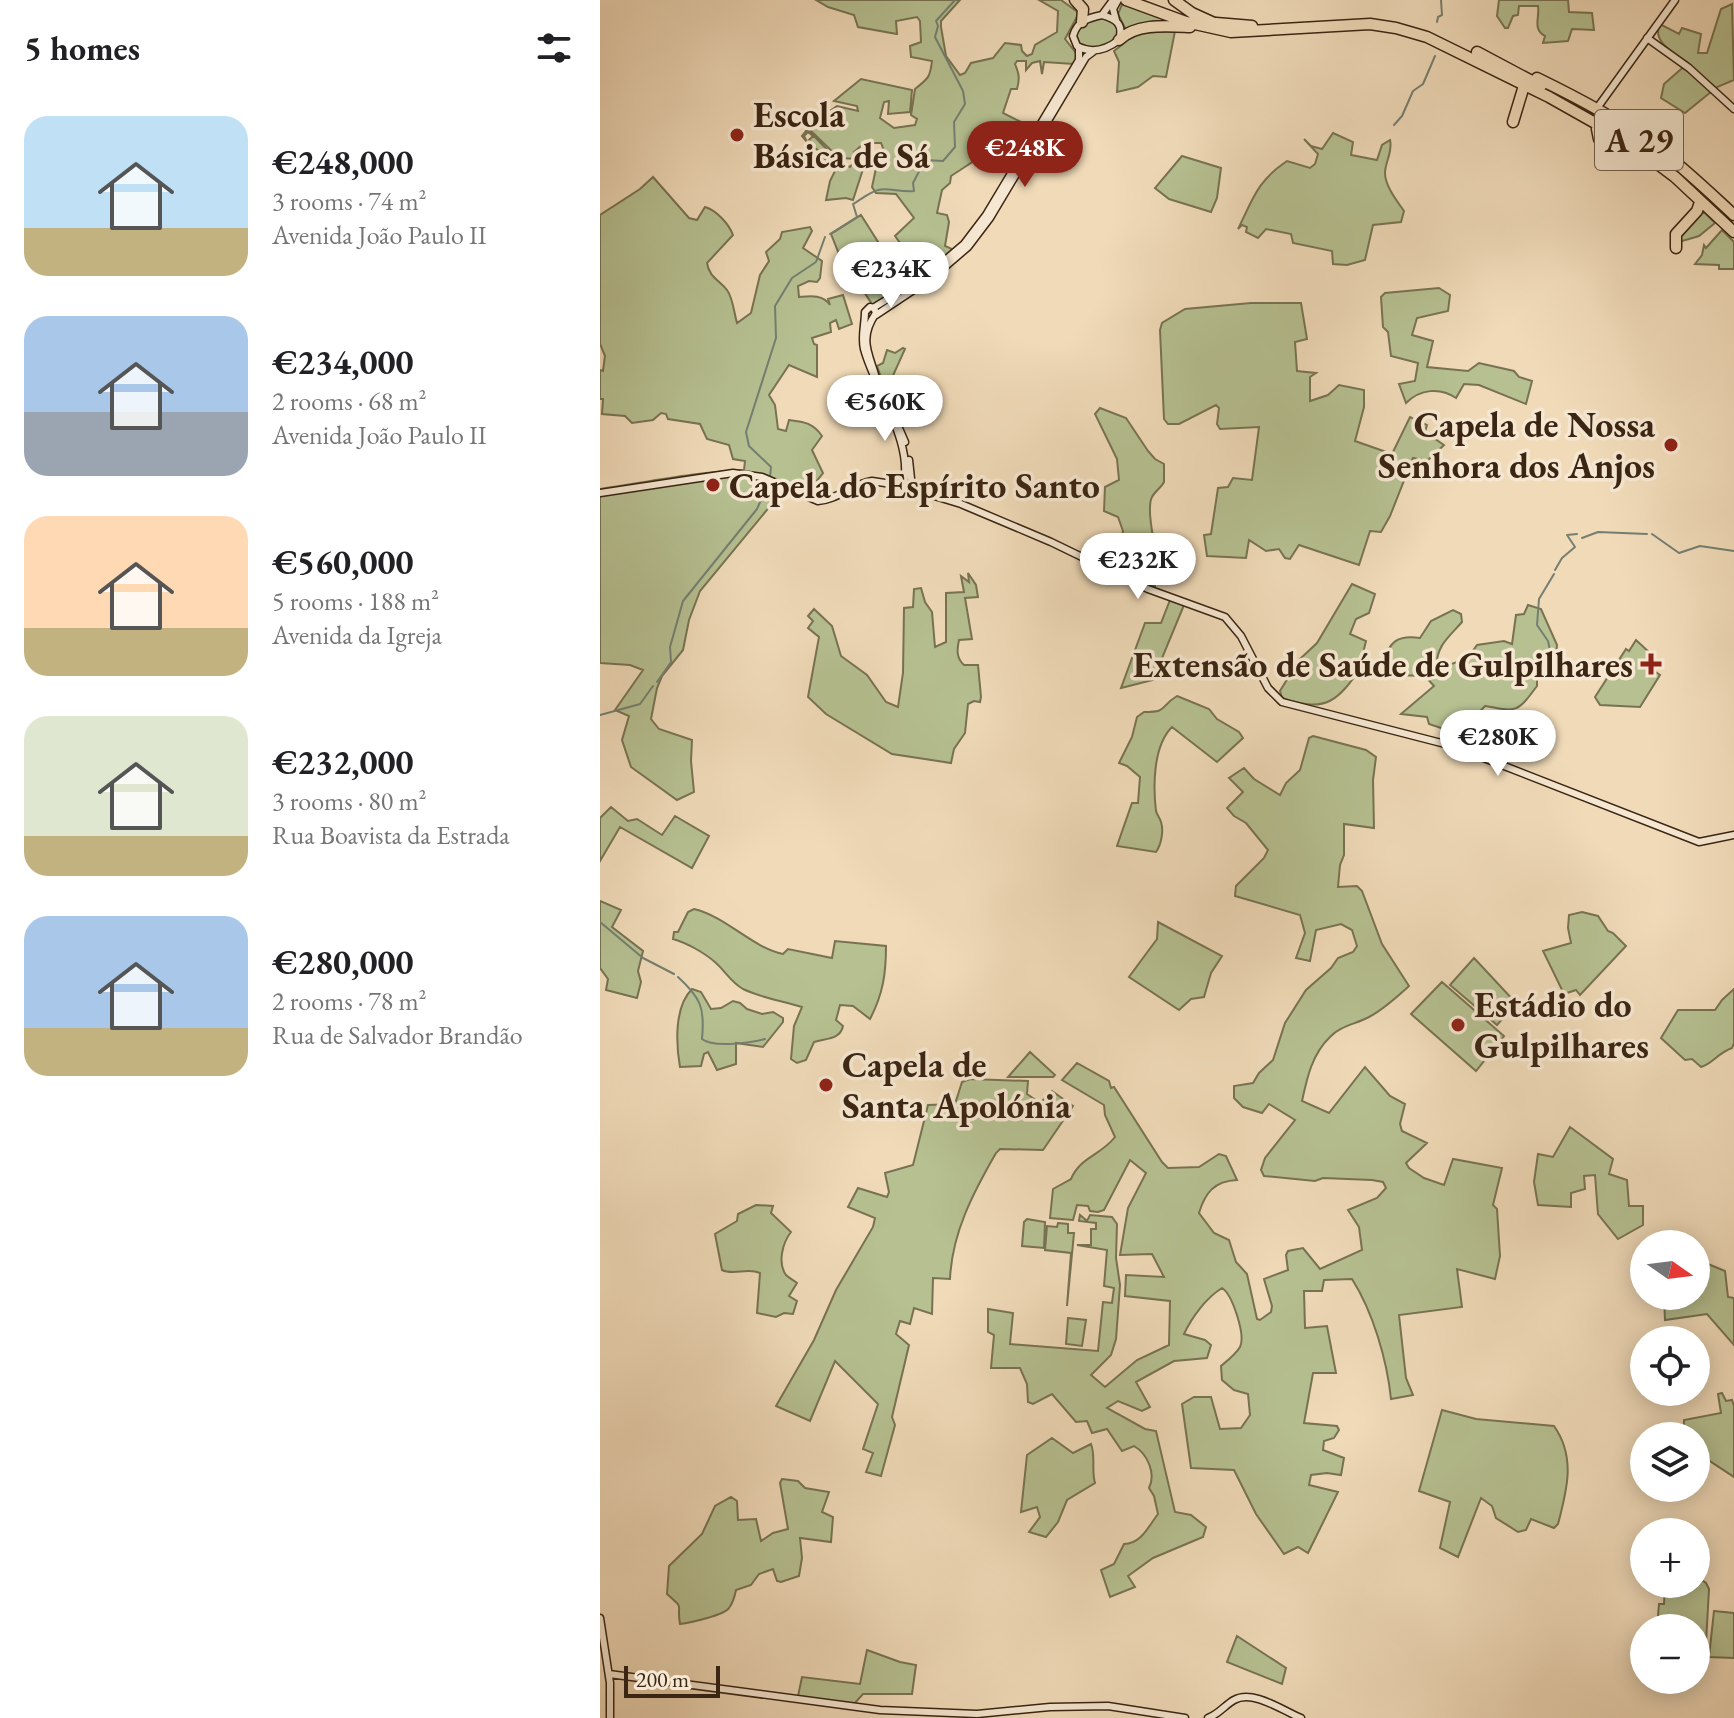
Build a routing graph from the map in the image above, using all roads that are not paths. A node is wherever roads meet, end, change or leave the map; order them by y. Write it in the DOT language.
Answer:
graph roads {
  1 [pos="1075,0"];
  2 [pos="1125,0"];
  3 [pos="1174,0"];
  4 [pos="1675,0"];
  5 [pos="1102,15"];
  6 [pos="1116,20"];
  7 [pos="1082,22"];
  8 [pos="1214,23"];
  9 [pos="1202,26"];
  10 [pos="1119,40"];
  11 [pos="1651,40"];
  12 [pos="1079,48"];
  13 [pos="1094,51"];
  14 [pos="1527,86"];
  15 [pos="1551,94"];
  16 [pos="1598,108"];
  17 [pos="1734,109"];
  18 [pos="1513,122"];
  19 [pos="1709,207"];
  20 [pos="1734,215"];
  21 [pos="1734,223"];
  22 [pos="1733,235"];
  23 [pos="1678,247"];
  24 [pos="920,282"];
  25 [pos="874,314"];
  26 [pos="878,386"];
  27 [pos="906,482"];
  28 [pos="600,493"];
  29 [pos="1734,835"];
  30 [pos="600,1618"];
  31 [pos="609,1674"];
  32 [pos="610,1718"];
  33 [pos="1185,1718"];
  34 [pos="1208,1718"];
  35 [pos="1301,1718"];
  1 -- 7 [label="highway"];
  2 -- 5 [label="main road"];
  2 -- 6 [label="main road"];
  2 -- 8 [label="highway, A 29"];
  2 -- 9 [label="highway, A 29"];
  3 -- 8 [label="highway"];
  4 -- 11 [label="main road"];
  5 -- 6 [label="main road"];
  5 -- 7 [label="main road"];
  6 -- 10 [label="main road"];
  7 -- 12 [label="main road"];
  8 -- 14 [label="highway, A 29"];
  9 -- 10 [label="highway"];
  9 -- 14 [label="highway, A 29"];
  10 -- 13 [label="main road"];
  11 -- 16 [label="main road"];
  11 -- 17 [label="main road"];
  12 -- 13 [label="main road"];
  12 -- 24 [label="main road"];
  13 -- 24 [label="main road"];
  14 -- 15 [label="highway, A 29"];
  14 -- 18 [label="highway"];
  15 -- 16 [label="highway, A 29"];
  15 -- 19 [label="highway, A 29"];
  15 -- 19 [label="highway, A 29"];
  16 -- 19 [label="highway, A 29"];
  19 -- 20 [label="highway, A 29"];
  19 -- 21 [label="highway, A 29"];
  19 -- 22 [label="highway, A 29"];
  19 -- 23 [label="highway"];
  24 -- 25 [label="main road"];
  25 -- 26 [label="main road"];
  25 -- 26 [label="main road"];
  26 -- 27 [label="main road"];
  27 -- 28 [label="main road"];
  27 -- 29 [label="main road"];
  30 -- 31 [label="main road"];
  31 -- 32 [label="main road"];
  31 -- 33 [label="main road"];
  34 -- 35 [label="main road"];
}
